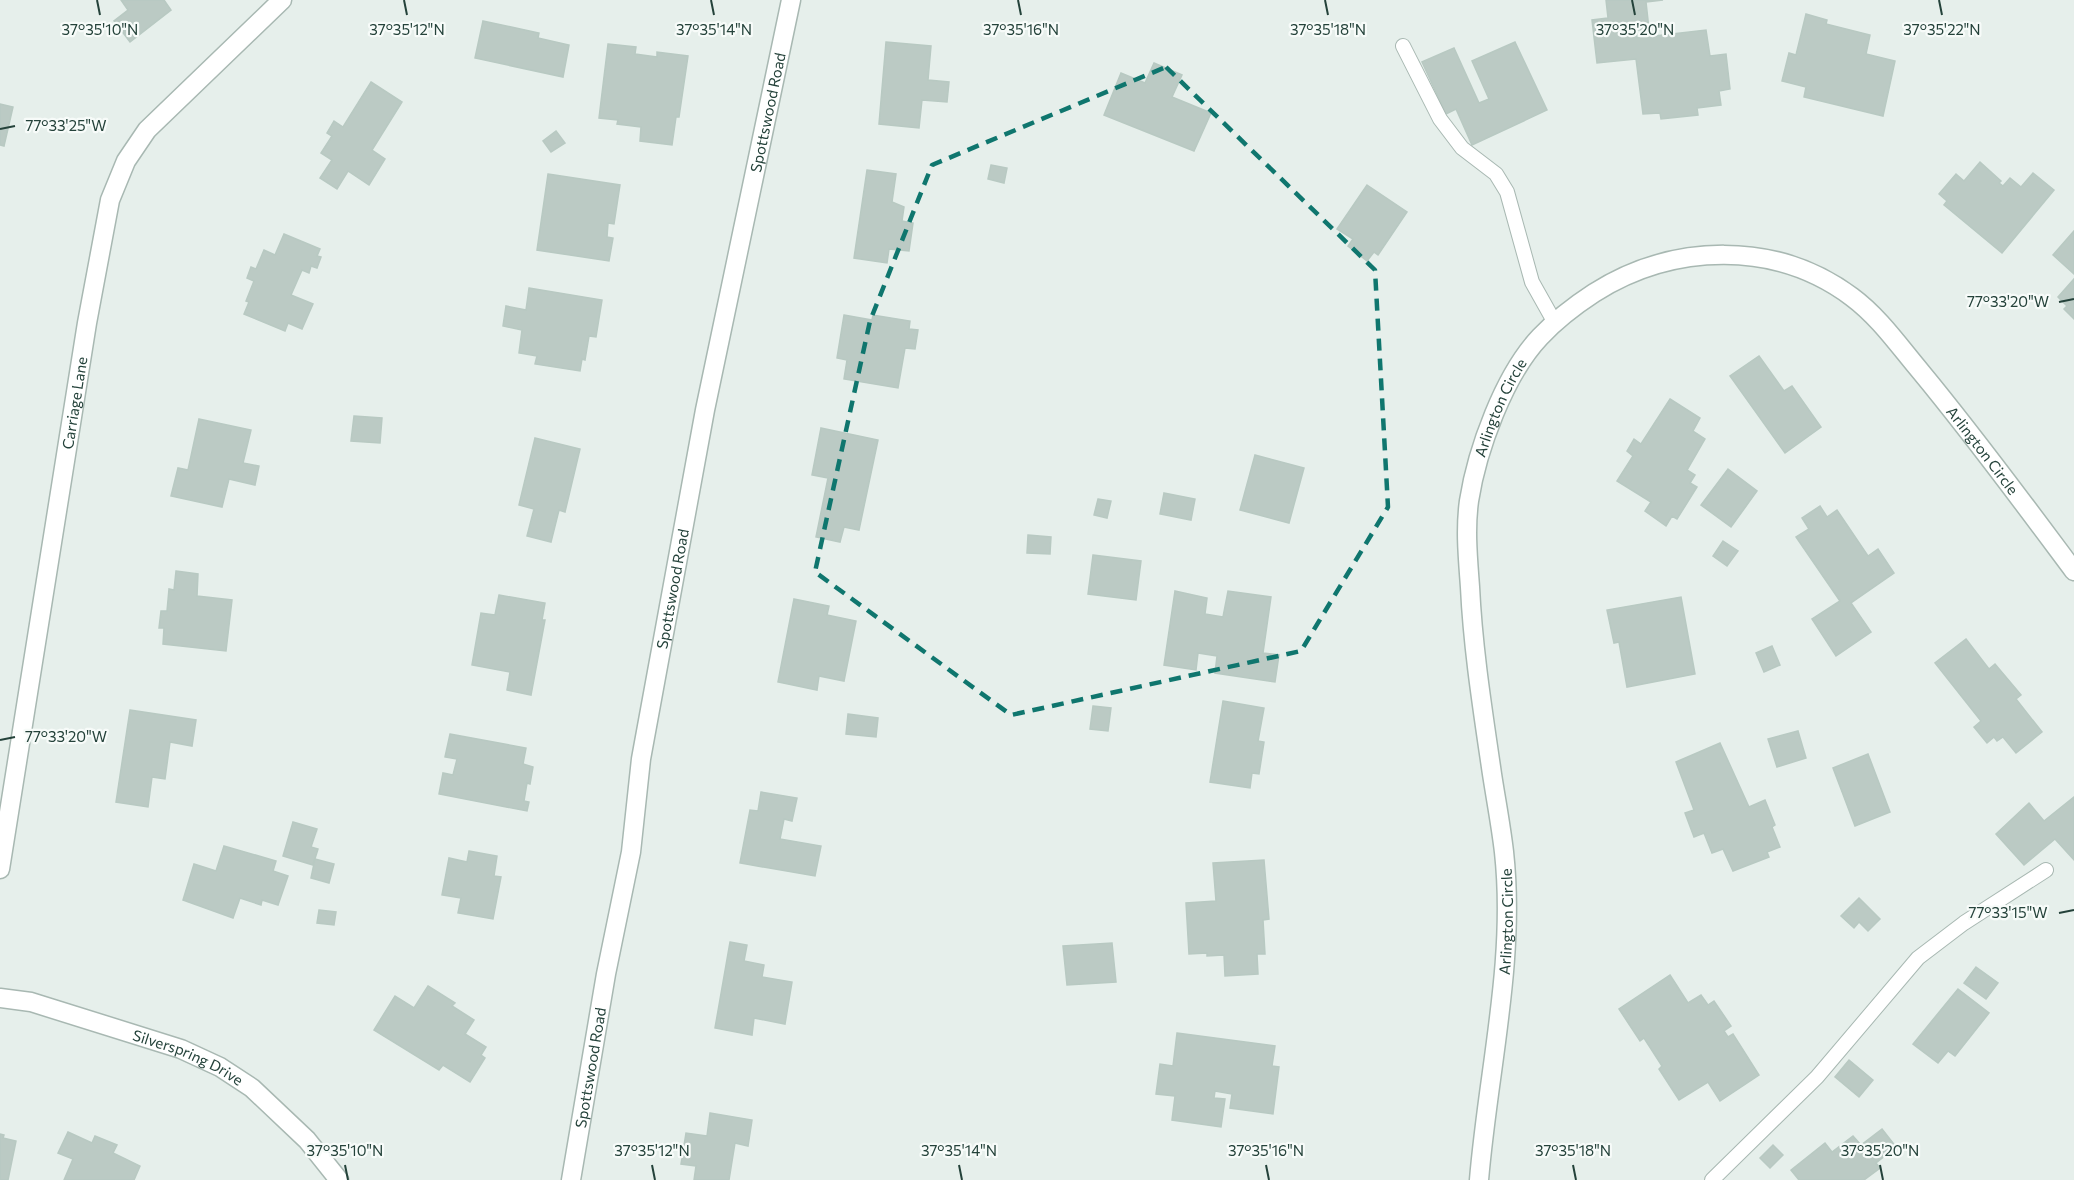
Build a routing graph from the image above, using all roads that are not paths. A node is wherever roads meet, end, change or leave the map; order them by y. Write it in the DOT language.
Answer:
graph roads {
  1 [pos="282,0"];
  2 [pos="791,0"];
  3 [pos="1403,46"];
  4 [pos="1555,323"];
  5 [pos="2074,571"];
  6 [pos="0,869"];
  7 [pos="2046,870"];
  8 [pos="0,998"];
  9 [pos="339,1180"];
  10 [pos="571,1180"];
  11 [pos="1479,1180"];
  12 [pos="1712,1180"];
  1 -- 6 [label="street, Carriage Lane"];
  2 -- 10 [label="street, Spottswood Road"];
  3 -- 4 [label="lane"];
  4 -- 5 [label="street, Arlington Circle"];
  4 -- 11 [label="street, Arlington Circle"];
  7 -- 12 [label="lane"];
  8 -- 9 [label="street, Silverspring Drive"];
}
